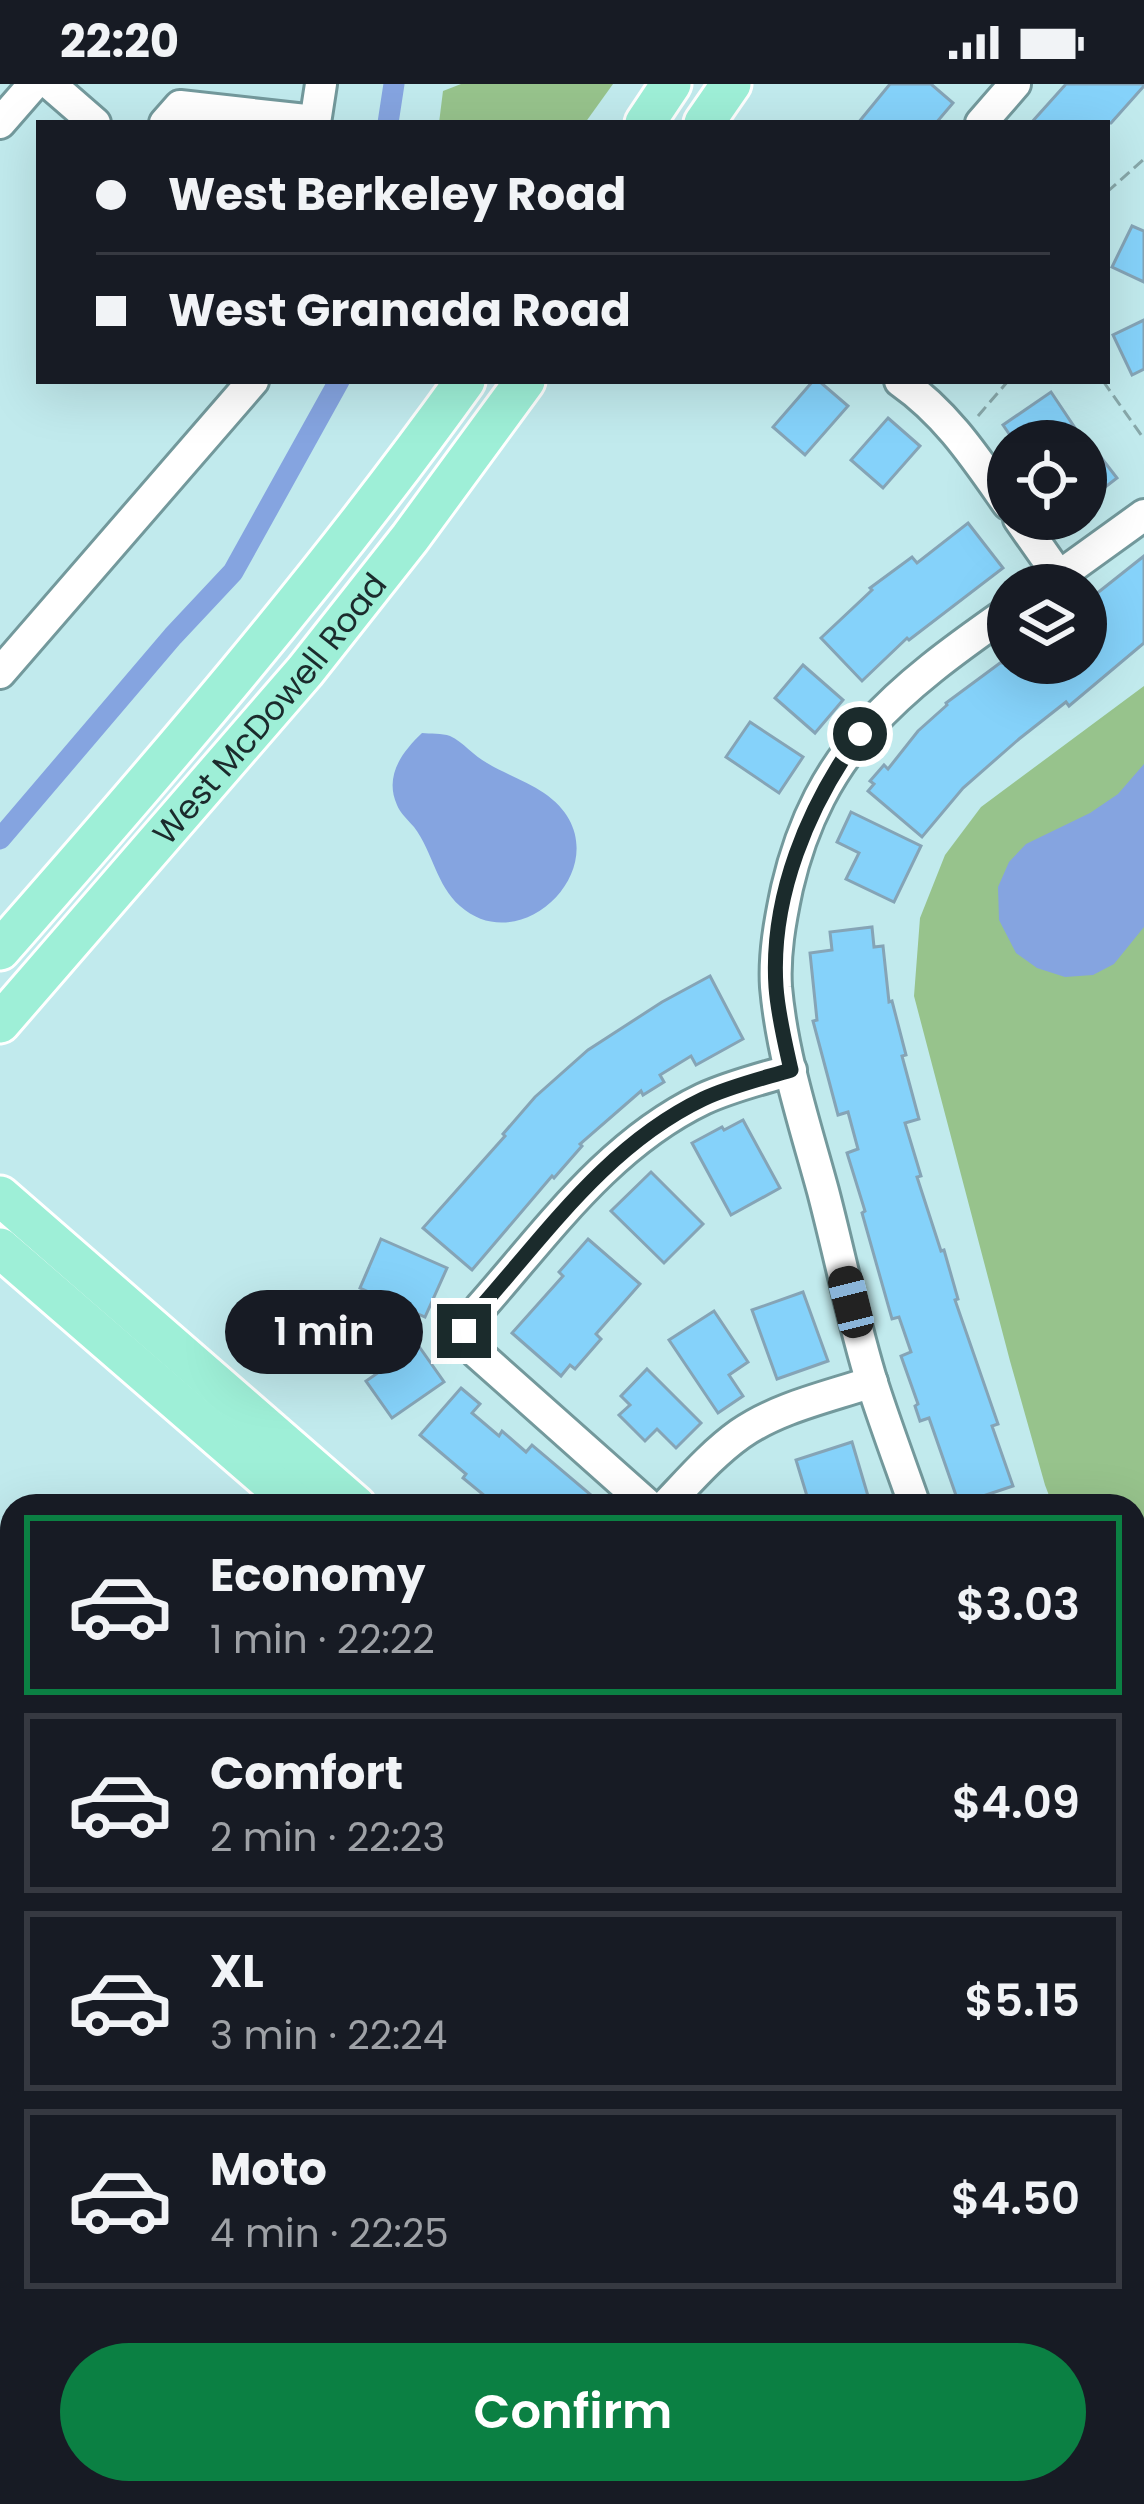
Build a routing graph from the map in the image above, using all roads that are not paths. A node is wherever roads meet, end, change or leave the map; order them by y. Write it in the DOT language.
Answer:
graph roads {
  1 [pos="34,84"];
  2 [pos="50,84"];
  3 [pos="321,84"];
  4 [pos="671,84"];
  5 [pos="731,84"];
  6 [pos="1015,84"];
  7 [pos="92,120"];
  8 [pos="168,120"];
  9 [pos="298,120"];
  10 [pos="315,120"];
  11 [pos="647,120"];
  12 [pos="706,120"];
  13 [pos="984,120"];
  14 [pos="0,123"];
  15 [pos="247,384"];
  16 [pos="463,384"];
  17 [pos="523,384"];
  18 [pos="904,384"];
  19 [pos="987,474"];
  20 [pos="1144,515"];
  21 [pos="1076,564"];
  22 [pos="987,627"];
  23 [pos="0,673"];
  24 [pos="0,950"];
  25 [pos="0,1023"];
  26 [pos="791,1070"];
  27 [pos="0,1196"];
  28 [pos="0,1249"];
  29 [pos="872,1382"];
  30 [pos="284,1494"];
  31 [pos="342,1494"];
  32 [pos="636,1494"];
  33 [pos="677,1494"];
  34 [pos="911,1494"];
  1 -- 14 [label="street"];
  2 -- 7 [label="street"];
  3 -- 10 [label="street"];
  4 -- 11 [label="main road"];
  5 -- 12 [label="main road"];
  6 -- 13 [label="street"];
  8 -- 9 [label="street"];
  15 -- 23 [label="street"];
  16 -- 24 [label="main road, West McDowell Road"];
  17 -- 25 [label="main road, West McDowell Road"];
  18 -- 19 [label="street"];
  20 -- 21 [label="street"];
  22 -- 26 [label="street"];
  26 -- 29 [label="street"];
  26 -- 32 [label="street"];
  27 -- 31 [label="main road"];
  28 -- 30 [label="main road"];
  29 -- 33 [label="street"];
  29 -- 34 [label="street"];
}
